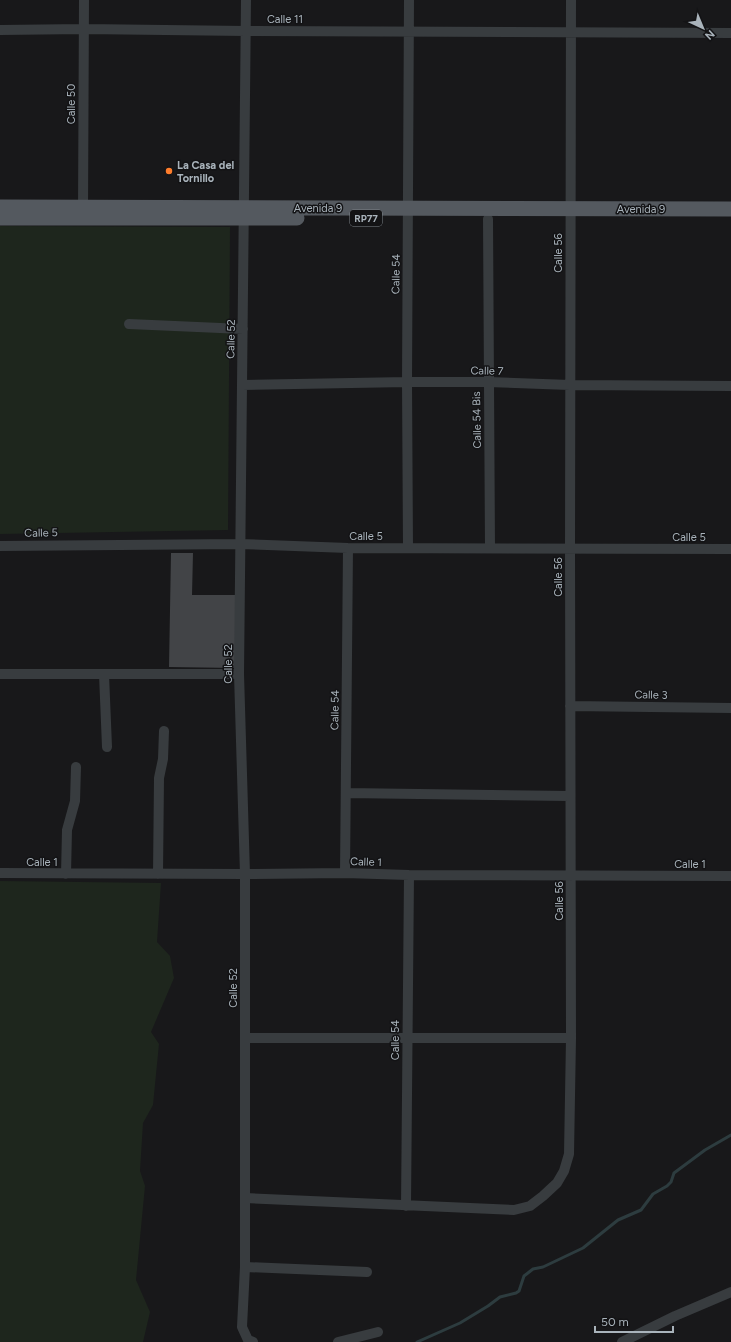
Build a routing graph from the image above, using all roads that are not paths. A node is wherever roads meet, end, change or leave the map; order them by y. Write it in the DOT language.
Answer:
graph roads {
  1 [pos="84,0"];
  2 [pos="246,0"];
  3 [pos="409,0"];
  4 [pos="571,0"];
  5 [pos="84,29"];
  6 [pos="0,30"];
  7 [pos="246,31"];
  8 [pos="410,31"];
  9 [pos="571,32"];
  10 [pos="731,32"];
  11 [pos="0,207"];
  12 [pos="731,209"];
  13 [pos="83,213"];
  14 [pos="244,213"];
  15 [pos="409,214"];
  16 [pos="570,214"];
  17 [pos="0,218"];
  18 [pos="488,218"];
  19 [pos="731,219"];
  20 [pos="129,324"];
  21 [pos="243,329"];
  22 [pos="407,382"];
  23 [pos="488,382"];
  24 [pos="242,385"];
  25 [pos="570,385"];
  26 [pos="731,386"];
  27 [pos="240,544"];
  28 [pos="0,546"];
  29 [pos="348,548"];
  30 [pos="408,548"];
  31 [pos="490,548"];
  32 [pos="570,549"];
  33 [pos="731,549"];
  34 [pos="0,674"];
  35 [pos="104,674"];
  36 [pos="239,674"];
  37 [pos="570,706"];
  38 [pos="731,708"];
  39 [pos="164,731"];
  40 [pos="107,747"];
  41 [pos="76,767"];
  42 [pos="346,793"];
  43 [pos="570,796"];
  44 [pos="345,873"];
  45 [pos="0,874"];
  46 [pos="66,874"];
  47 [pos="158,874"];
  48 [pos="245,874"];
  49 [pos="409,875"];
  50 [pos="570,876"];
  51 [pos="731,876"];
  52 [pos="245,1038"];
  53 [pos="408,1038"];
  54 [pos="571,1038"];
  55 [pos="245,1198"];
  56 [pos="406,1206"];
  57 [pos="245,1267"];
  58 [pos="367,1272"];
  59 [pos="731,1292"];
  60 [pos="378,1332"];
  61 [pos="253,1342"];
  62 [pos="338,1342"];
  63 [pos="622,1342"];
  1 -- 5 [label="street, Calle 50"];
  2 -- 7 [label="street, Calle 52"];
  3 -- 8 [label="street, Calle 54"];
  4 -- 9 [label="street, Calle 56"];
  5 -- 6 [label="street, Calle 11"];
  5 -- 7 [label="street, Calle 11"];
  5 -- 13 [label="street, Calle 50"];
  7 -- 8 [label="street, Calle 11"];
  7 -- 14 [label="street, Calle 52"];
  8 -- 9 [label="street, Calle 11"];
  8 -- 15 [label="street, Calle 54"];
  9 -- 10 [label="street, Calle 11"];
  9 -- 16 [label="street, Calle 56"];
  11 -- 13 [label="main road, Avenida 9 / RP77"];
  12 -- 16 [label="main road, Avenida 9 / RP77"];
  13 -- 14 [label="main road, Avenida 9 / RP77"];
  13 -- 17 [label="main road, Avenida 9 / RP77"];
  14 -- 15 [label="main road, Avenida 9 / RP77"];
  14 -- 21 [label="street, Calle 52"];
  15 -- 16 [label="main road, Avenida 9 / RP77"];
  15 -- 18 [label="main road, Avenida 9 / RP77"];
  15 -- 22 [label="street, Calle 54"];
  16 -- 18 [label="main road, Avenida 9 / RP77"];
  16 -- 19 [label="main road, Avenida 9 / RP77"];
  16 -- 25 [label="street, Calle 56"];
  18 -- 23 [label="street, Calle 54 Bis"];
  20 -- 21 [label="street"];
  21 -- 24 [label="street, Calle 52"];
  22 -- 23 [label="street, Calle 7"];
  22 -- 24 [label="street, Calle 7"];
  22 -- 30 [label="street, Calle 54"];
  23 -- 25 [label="street, Calle 7"];
  23 -- 31 [label="street, Calle 54 Bis"];
  24 -- 27 [label="street, Calle 52"];
  25 -- 26 [label="street, Calle 7"];
  25 -- 32 [label="street, Calle 56"];
  27 -- 28 [label="street, Calle 5"];
  27 -- 29 [label="street, Calle 5"];
  27 -- 36 [label="street, Calle 52"];
  29 -- 30 [label="street, Calle 5"];
  29 -- 42 [label="street, Calle 54"];
  30 -- 31 [label="street, Calle 5"];
  31 -- 32 [label="street, Calle 5"];
  32 -- 33 [label="street, Calle 5"];
  32 -- 37 [label="street, Calle 56"];
  34 -- 35 [label="street"];
  35 -- 36 [label="street"];
  35 -- 40 [label="street"];
  36 -- 48 [label="street, Calle 52"];
  37 -- 38 [label="street, Calle 3"];
  37 -- 43 [label="street, Calle 56"];
  39 -- 47 [label="street"];
  41 -- 46 [label="street"];
  42 -- 43 [label="street"];
  42 -- 44 [label="street, Calle 54"];
  43 -- 50 [label="street, Calle 56"];
  44 -- 48 [label="street, Calle 1"];
  44 -- 49 [label="street, Calle 1"];
  45 -- 46 [label="street, Calle 1"];
  46 -- 47 [label="street, Calle 1"];
  47 -- 48 [label="street, Calle 1"];
  48 -- 52 [label="street, Calle 52"];
  49 -- 50 [label="street, Calle 1"];
  49 -- 53 [label="street, Calle 54"];
  50 -- 51 [label="street, Calle 1"];
  50 -- 54 [label="street, Calle 56"];
  52 -- 53 [label="street"];
  52 -- 55 [label="street, Calle 52"];
  53 -- 54 [label="street"];
  53 -- 56 [label="street, Calle 54"];
  54 -- 56 [label="street, Calle 56"];
  55 -- 56 [label="street"];
  55 -- 57 [label="street, Calle 52"];
  57 -- 58 [label="street"];
  57 -- 61 [label="street, Calle 52"];
  59 -- 63 [label="street"];
  60 -- 62 [label="street"];
}
